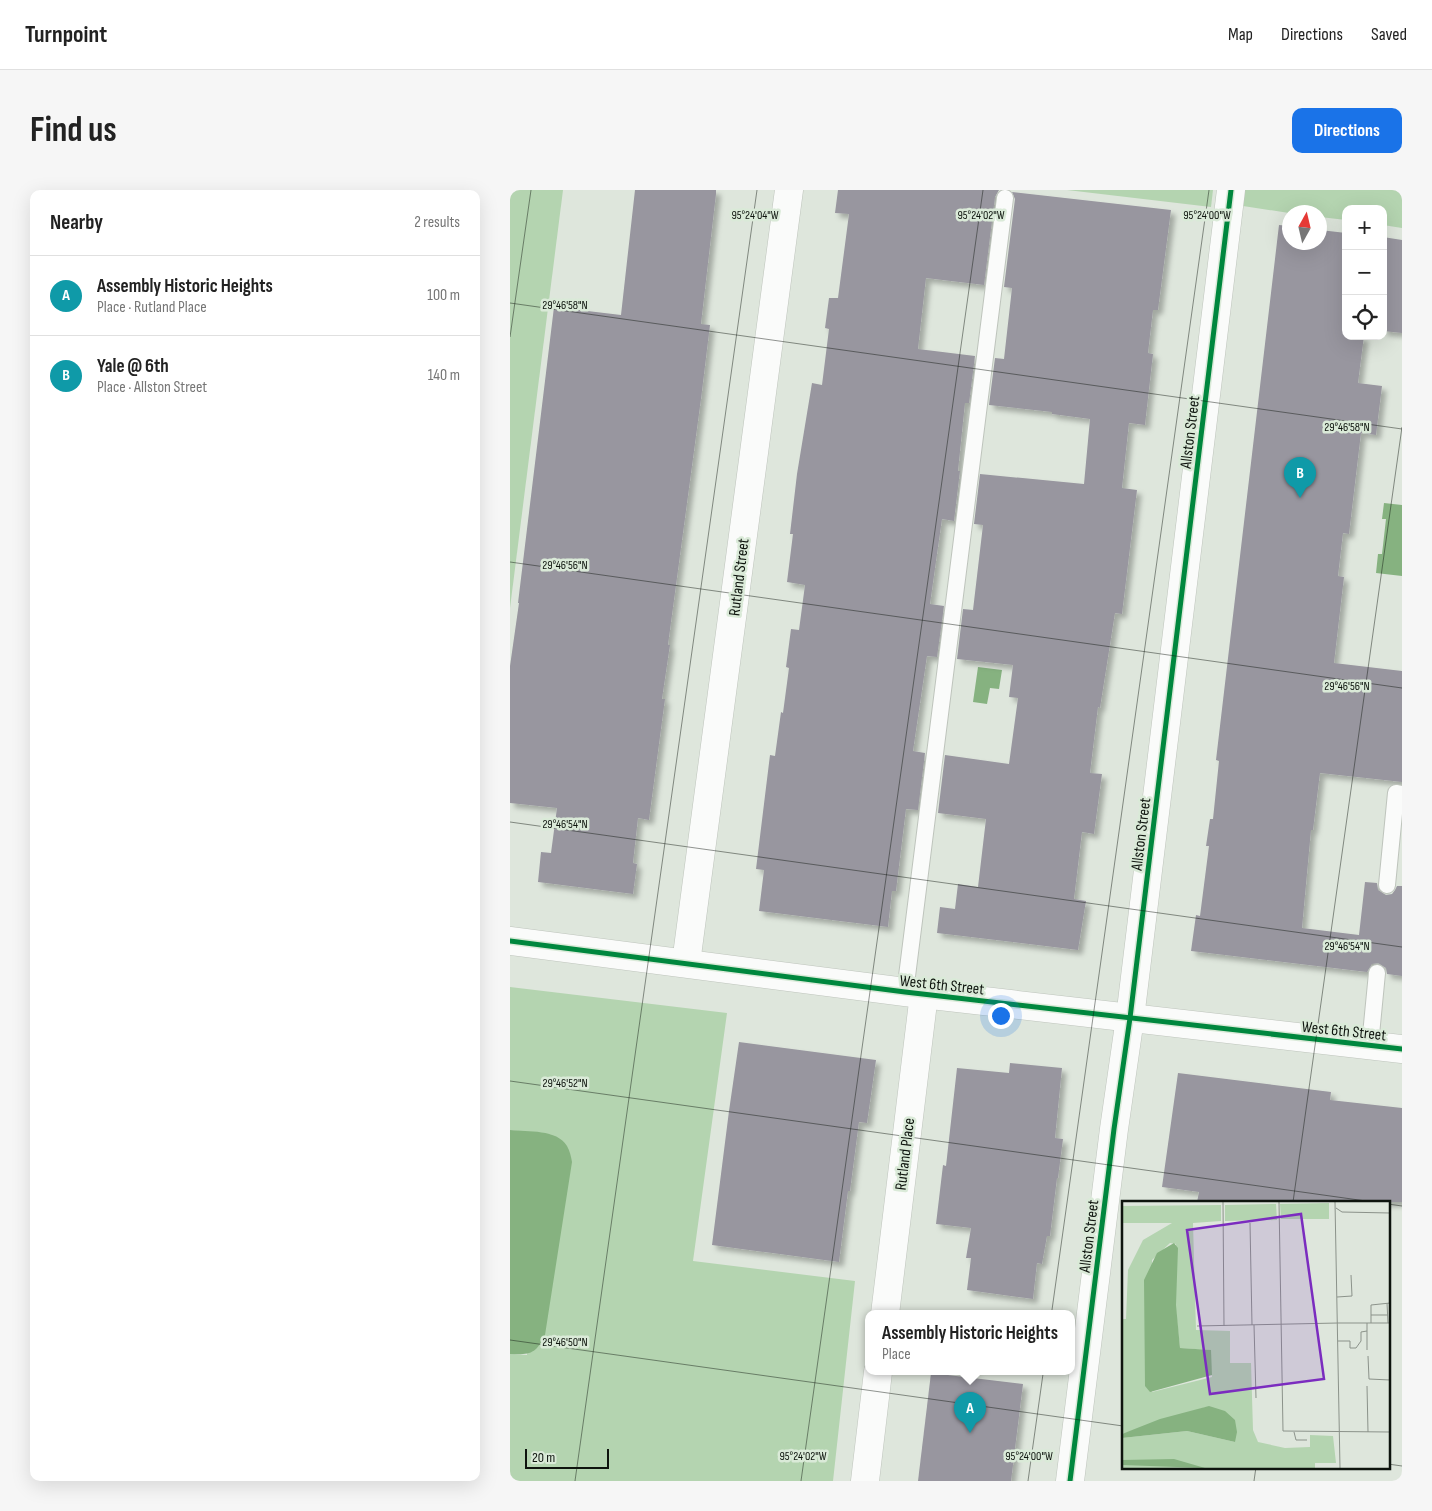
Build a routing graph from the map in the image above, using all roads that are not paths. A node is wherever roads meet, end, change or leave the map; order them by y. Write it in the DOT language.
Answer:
graph roads {
  1 [pos="789,190"];
  2 [pos="1231,190"];
  3 [pos="1005,198"];
  4 [pos="1402,794"];
  5 [pos="1388,885"];
  6 [pos="510,941"];
  7 [pos="686,963"];
  8 [pos="1377,973"];
  9 [pos="915,993"];
  10 [pos="1130,1018"];
  11 [pos="1370,1045"];
  12 [pos="1402,1049"];
  13 [pos="885,1310"];
  14 [pos="878,1375"];
  15 [pos="865,1481"];
  16 [pos="1070,1481"];
  1 -- 7 [label="street, Rutland Street"];
  2 -- 10 [label="street, Allston Street"];
  3 -- 9 [label="lane"];
  4 -- 5 [label="lane"];
  6 -- 7 [label="street, West 6th Street"];
  7 -- 9 [label="street, West 6th Street"];
  8 -- 11 [label="lane"];
  9 -- 10 [label="street, West 6th Street"];
  9 -- 13 [label="street, Rutland Place"];
  10 -- 11 [label="street, West 6th Street"];
  10 -- 16 [label="street, Allston Street"];
  11 -- 12 [label="street, West 6th Street"];
  14 -- 15 [label="street"];
}
